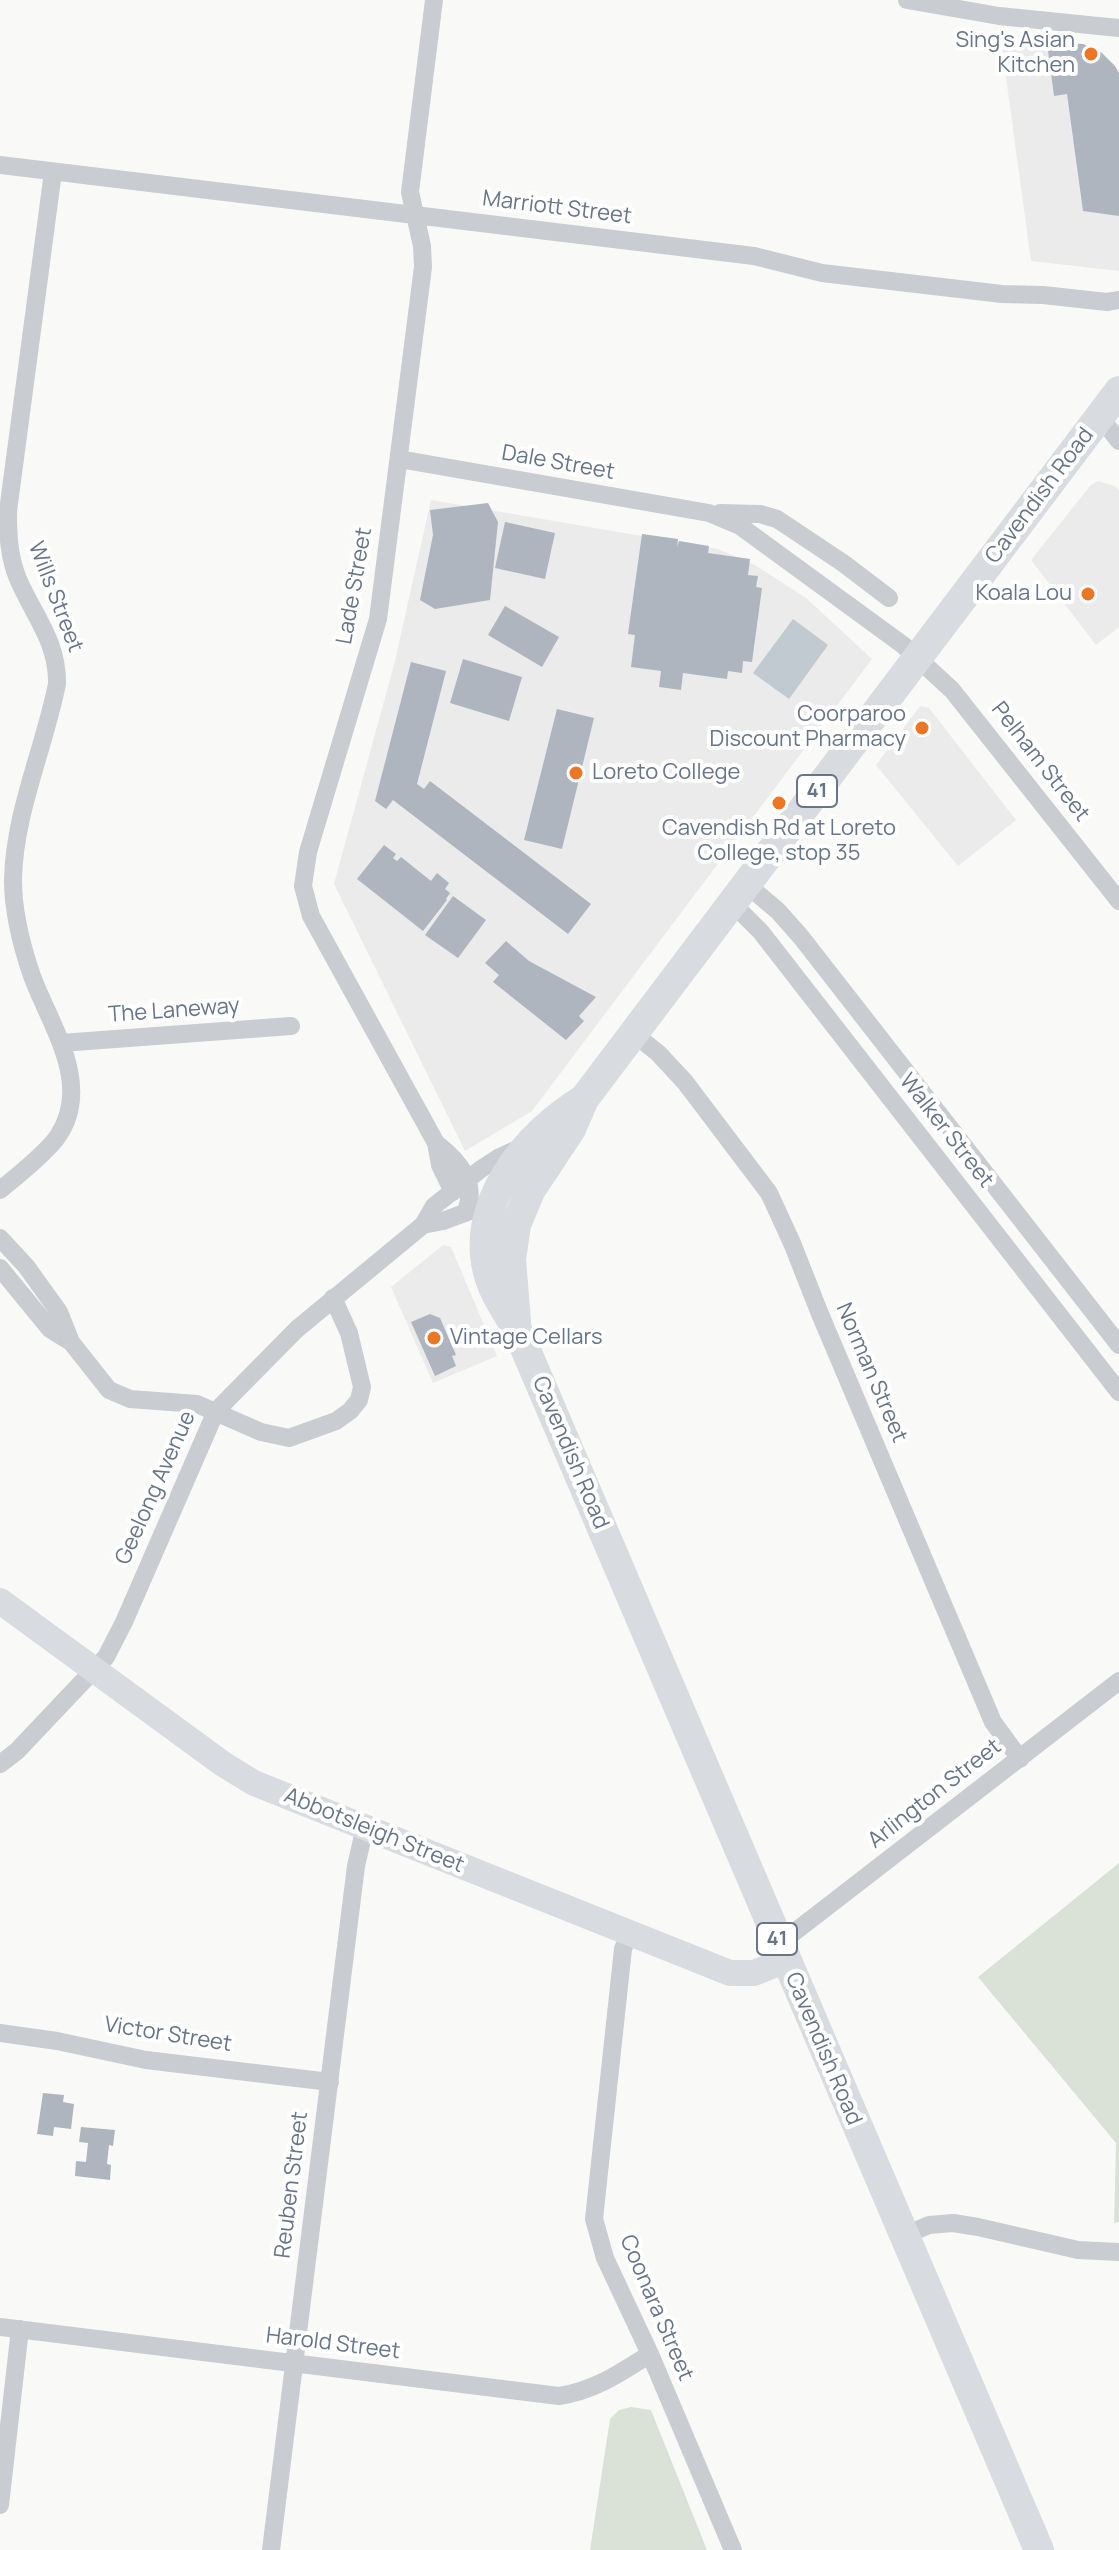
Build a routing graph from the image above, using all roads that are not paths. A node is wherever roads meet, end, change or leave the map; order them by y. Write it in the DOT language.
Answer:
graph roads {
  1 [pos="434,0"];
  2 [pos="907,0"];
  3 [pos="931,2"];
  4 [pos="1119,28"];
  5 [pos="0,165"];
  6 [pos="53,172"];
  7 [pos="414,215"];
  8 [pos="1115,304"];
  9 [pos="1119,391"];
  10 [pos="1100,417"];
  11 [pos="1119,441"];
  12 [pos="399,459"];
  13 [pos="709,513"];
  14 [pos="889,598"];
  15 [pos="917,659"];
  16 [pos="739,894"];
  17 [pos="1119,901"];
  18 [pos="291,1026"];
  19 [pos="634,1034"];
  20 [pos="61,1043"];
  21 [pos="584,1099"];
  22 [pos="436,1143"];
  23 [pos="532,1144"];
  24 [pos="468,1180"];
  25 [pos="0,1190"];
  26 [pos="530,1191"];
  27 [pos="453,1192"];
  28 [pos="478,1209"];
  29 [pos="423,1225"];
  30 [pos="0,1238"];
  31 [pos="0,1268"];
  32 [pos="333,1298"];
  33 [pos="516,1327"];
  34 [pos="71,1342"];
  35 [pos="1119,1345"];
  36 [pos="1119,1392"];
  37 [pos="216,1411"];
  38 [pos="0,1601"];
  39 [pos="93,1670"];
  40 [pos="1119,1681"];
  41 [pos="1020,1759"];
  42 [pos="0,1764"];
  43 [pos="365,1827"];
  44 [pos="630,1932"];
  45 [pos="782,1952"];
  46 [pos="0,2033"];
  47 [pos="330,2082"];
  48 [pos="903,2236"];
  49 [pos="1119,2252"];
  50 [pos="0,2327"];
  51 [pos="20,2329"];
  52 [pos="650,2354"];
  53 [pos="294,2364"];
  54 [pos="0,2505"];
  55 [pos="271,2550"];
  56 [pos="733,2550"];
  57 [pos="1039,2550"];
  1 -- 7 [label="street, Lade Street"];
  2 -- 3 [label="street"];
  3 -- 4 [label="street"];
  5 -- 6 [label="street, Marriott Street"];
  6 -- 7 [label="street, Marriott Street"];
  6 -- 20 [label="street, Wills Street"];
  7 -- 8 [label="street, Marriott Street"];
  7 -- 12 [label="street, Lade Street"];
  9 -- 10 [label="main road, Cavendish Road / 41"];
  10 -- 11 [label="street"];
  10 -- 15 [label="main road, Cavendish Road / 41"];
  12 -- 13 [label="street, Dale Street"];
  12 -- 22 [label="street, Lade Street"];
  13 -- 14 [label="street, Dale Street"];
  13 -- 15 [label="street, Dale Street"];
  15 -- 16 [label="main road, Cavendish Road / 41"];
  15 -- 17 [label="street, Pelham Street"];
  16 -- 19 [label="main road, Cavendish Road / 41"];
  16 -- 35 [label="street, Walker Street"];
  16 -- 36 [label="street, Walker Street"];
  18 -- 20 [label="street, The Laneway"];
  19 -- 21 [label="main road, Cavendish Road / 41"];
  19 -- 41 [label="street, Norman Street"];
  20 -- 25 [label="street, Wills Street"];
  21 -- 23 [label="main road, Cavendish Road / 41"];
  21 -- 26 [label="main road, Cavendish Road / 41"];
  22 -- 24 [label="street, Lade Street"];
  22 -- 27 [label="street, Lade Street"];
  23 -- 24 [label="street, Geelong Avenue"];
  23 -- 28 [label="main road, Cavendish Road / 41"];
  24 -- 27 [label="street, Geelong Avenue"];
  24 -- 28 [label="street"];
  26 -- 28 [label="street, Geelong Avenue"];
  26 -- 33 [label="main road, Cavendish Road / 41"];
  27 -- 29 [label="street, Geelong Avenue"];
  28 -- 29 [label="street, Geelong Avenue"];
  28 -- 33 [label="main road, Cavendish Road / 41"];
  29 -- 32 [label="street, Geelong Avenue"];
  30 -- 34 [label="street"];
  31 -- 34 [label="street"];
  32 -- 37 [label="street, Geelong Avenue"];
  32 -- 37 [label="street"];
  33 -- 45 [label="main road, Cavendish Road / 41"];
  34 -- 37 [label="street"];
  37 -- 39 [label="street, Geelong Avenue"];
  38 -- 39 [label="street, Abbotsleigh Street"];
  39 -- 42 [label="street, Geelong Avenue"];
  39 -- 43 [label="street, Abbotsleigh Street"];
  40 -- 41 [label="street, Arlington Street"];
  41 -- 45 [label="street, Arlington Street"];
  43 -- 44 [label="street, Abbotsleigh Street"];
  43 -- 47 [label="street, Reuben Street"];
  44 -- 45 [label="street, Abbotsleigh Street"];
  44 -- 52 [label="street, Coonara Street"];
  45 -- 48 [label="main road, Cavendish Road / 41"];
  46 -- 47 [label="street, Victor Street"];
  47 -- 53 [label="street, Reuben Street"];
  48 -- 49 [label="street"];
  48 -- 57 [label="main road, Cavendish Road / 41"];
  50 -- 51 [label="street, Harold Street"];
  51 -- 53 [label="street, Harold Street"];
  51 -- 54 [label="street"];
  52 -- 53 [label="street, Harold Street"];
  52 -- 56 [label="street, Coonara Street"];
  53 -- 55 [label="street, Reuben Street"];
}
